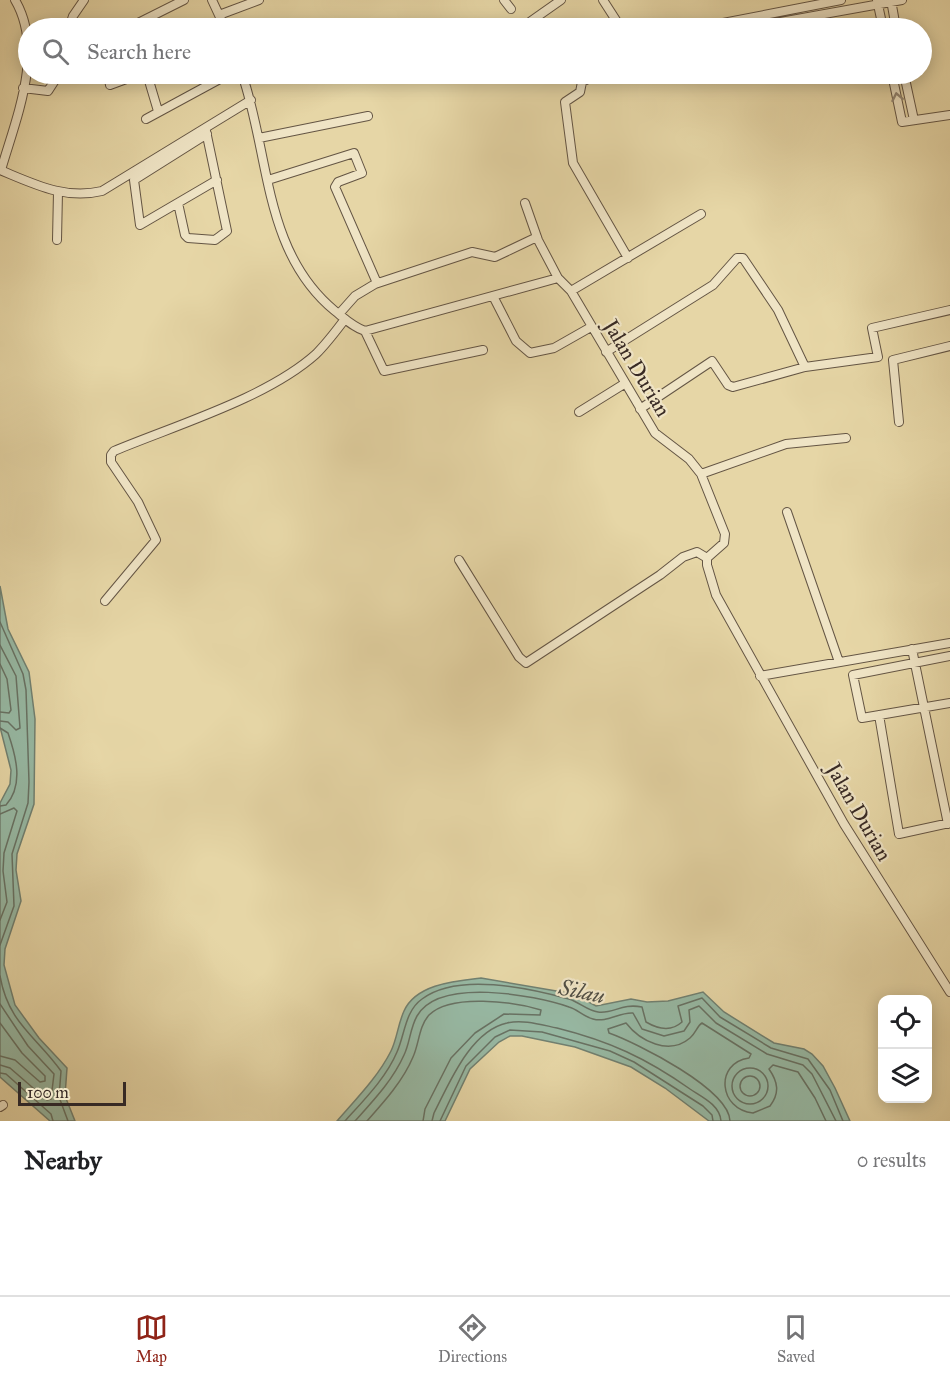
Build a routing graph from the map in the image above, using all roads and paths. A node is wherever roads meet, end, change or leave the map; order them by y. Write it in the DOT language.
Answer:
graph roads {
  1 [pos="15,0"];
  2 [pos="84,0"];
  3 [pos="184,0"];
  4 [pos="212,0"];
  5 [pos="259,0"];
  6 [pos="504,0"];
  7 [pos="561,0"];
  8 [pos="603,0"];
  9 [pos="841,0"];
  10 [pos="902,0"];
  11 [pos="891,1"];
  12 [pos="877,2"];
  13 [pos="511,9"];
  14 [pos="219,15"];
  15 [pos="25,18"];
  16 [pos="72,18"];
  17 [pos="150,18"];
  18 [pos="220,18"];
  19 [pos="535,18"];
  20 [pos="615,18"];
  21 [pos="748,18"];
  22 [pos="797,18"];
  23 [pos="881,18"];
  24 [pos="894,18"];
  25 [pos="23,84"];
  26 [pos="53,84"];
  27 [pos="150,84"];
  28 [pos="210,84"];
  29 [pos="245,84"];
  30 [pos="582,84"];
  31 [pos="894,84"];
  32 [pos="906,84"];
  33 [pos="23,88"];
  34 [pos="251,100"];
  35 [pos="158,111"];
  36 [pos="950,115"];
  37 [pos="368,116"];
  38 [pos="146,119"];
  39 [pos="915,120"];
  40 [pos="206,130"];
  41 [pos="259,138"];
  42 [pos="0,170"];
  43 [pos="217,180"];
  44 [pos="268,180"];
  45 [pos="58,192"];
  46 [pos="178,203"];
  47 [pos="525,203"];
  48 [pos="701,214"];
  49 [pos="537,237"];
  50 [pos="57,240"];
  51 [pos="628,258"];
  52 [pos="558,278"];
  53 [pos="377,283"];
  54 [pos="571,291"];
  55 [pos="494,298"];
  56 [pos="950,310"];
  57 [pos="342,316"];
  58 [pos="591,327"];
  59 [pos="365,331"];
  60 [pos="950,346"];
  61 [pos="483,350"];
  62 [pos="606,352"];
  63 [pos="878,357"];
  64 [pos="892,360"];
  65 [pos="805,367"];
  66 [pos="624,384"];
  67 [pos="640,409"];
  68 [pos="579,412"];
  69 [pos="899,422"];
  70 [pos="846,438"];
  71 [pos="701,474"];
  72 [pos="788,512"];
  73 [pos="707,558"];
  74 [pos="459,560"];
  75 [pos="105,601"];
  76 [pos="950,643"];
  77 [pos="912,649"];
  78 [pos="950,656"];
  79 [pos="839,662"];
  80 [pos="915,663"];
  81 [pos="760,676"];
  82 [pos="950,703"];
  83 [pos="924,707"];
  84 [pos="879,715"];
  85 [pos="947,824"];
  86 [pos="950,992"];
  1 -- 15 [label="street"];
  2 -- 16 [label="street"];
  3 -- 17 [label="street"];
  4 -- 14 [label="street"];
  5 -- 14 [label="street"];
  6 -- 13 [label="street"];
  7 -- 19 [label="street"];
  8 -- 20 [label="street"];
  9 -- 21 [label="street"];
  10 -- 11 [label="street"];
  11 -- 12 [label="street"];
  11 -- 24 [label="street"];
  12 -- 22 [label="street"];
  12 -- 23 [label="street"];
  14 -- 18 [label="street"];
  25 -- 33 [label="street"];
  26 -- 33 [label="street"];
  27 -- 35 [label="street"];
  28 -- 35 [label="street"];
  29 -- 34 [label="street"];
  30 -- 51 [label="street"];
  39 -- 31 [label="street, one-way"];
  32 -- 39 [label="street"];
  33 -- 42 [label="street"];
  34 -- 40 [label="street"];
  34 -- 41 [label="street"];
  35 -- 38 [label="street"];
  36 -- 39 [label="street"];
  37 -- 41 [label="street"];
  40 -- 43 [label="street"];
  40 -- 45 [label="street"];
  40 -- 46 [label="street"];
  41 -- 44 [label="street"];
  42 -- 45 [label="street"];
  43 -- 46 [label="street"];
  43 -- 46 [label="street"];
  44 -- 53 [label="street"];
  44 -- 57 [label="street"];
  45 -- 50 [label="street"];
  47 -- 49 [label="street, Jalan Durian"];
  48 -- 51 [label="street"];
  49 -- 52 [label="street, Jalan Durian"];
  49 -- 53 [label="street"];
  51 -- 54 [label="street"];
  52 -- 54 [label="street, Jalan Durian"];
  52 -- 55 [label="street"];
  53 -- 57 [label="street"];
  54 -- 58 [label="street, Jalan Durian"];
  55 -- 58 [label="street"];
  55 -- 59 [label="street"];
  56 -- 63 [label="street"];
  57 -- 59 [label="street"];
  57 -- 75 [label="street"];
  58 -- 62 [label="street, Jalan Durian"];
  59 -- 61 [label="street"];
  60 -- 64 [label="street"];
  62 -- 65 [label="street"];
  62 -- 66 [label="street, Jalan Durian"];
  63 -- 64 [label="street"];
  63 -- 65 [label="street"];
  64 -- 69 [label="street"];
  65 -- 67 [label="street"];
  66 -- 67 [label="street, Jalan Durian"];
  66 -- 68 [label="street"];
  67 -- 71 [label="street, Jalan Durian"];
  70 -- 71 [label="street"];
  71 -- 73 [label="street, Jalan Durian"];
  72 -- 79 [label="street"];
  73 -- 74 [label="street"];
  73 -- 81 [label="street, Jalan Durian"];
  76 -- 77 [label="street"];
  77 -- 79 [label="street"];
  77 -- 80 [label="street"];
  78 -- 80 [label="street"];
  79 -- 81 [label="street"];
  80 -- 83 [label="street"];
  80 -- 84 [label="street"];
  81 -- 86 [label="street, Jalan Durian"];
  82 -- 83 [label="street"];
  83 -- 84 [label="street"];
  83 -- 85 [label="street"];
  84 -- 85 [label="street"];
}
